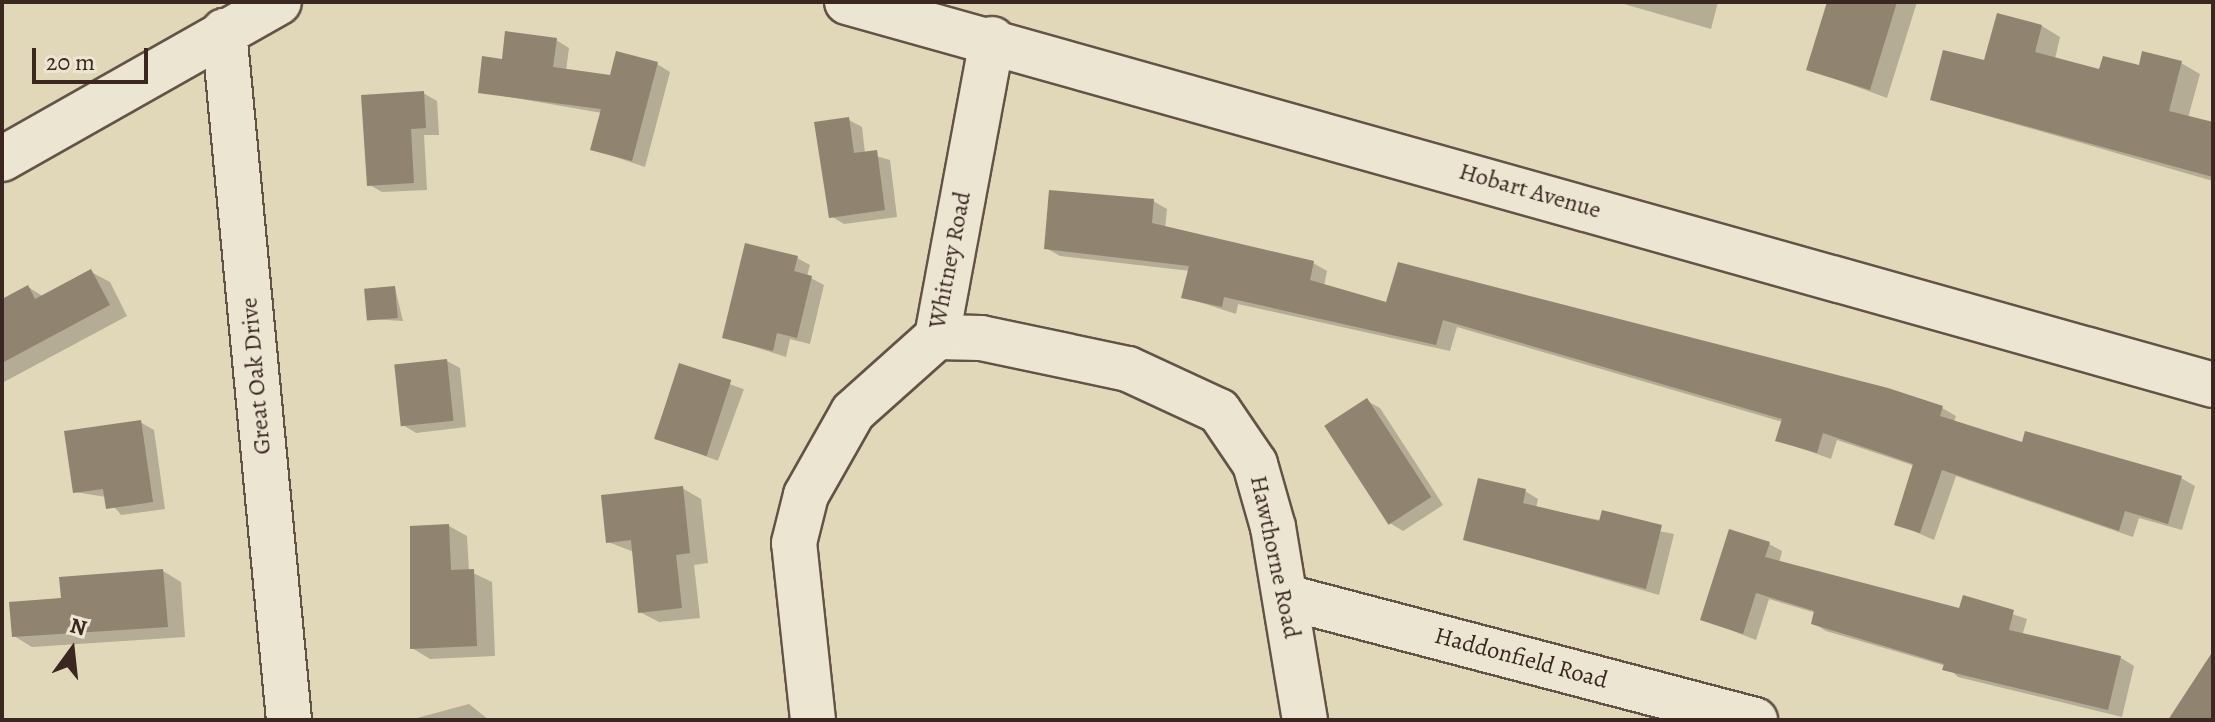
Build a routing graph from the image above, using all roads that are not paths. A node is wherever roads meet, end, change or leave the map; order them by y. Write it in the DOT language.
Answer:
graph roads {
  1 [pos="279,2"];
  2 [pos="847,2"];
  3 [pos="224,31"];
  4 [pos="992,39"];
  5 [pos="2,159"];
  6 [pos="937,337"];
  7 [pos="2213,385"];
  8 [pos="1286,597"];
  9 [pos="289,720"];
  10 [pos="813,720"];
  11 [pos="1305,720"];
  12 [pos="1755,720"];
  1 -- 3 [label="street"];
  2 -- 4 [label="street, Hobart Avenue"];
  3 -- 5 [label="street"];
  3 -- 9 [label="street, Great Oak Drive"];
  4 -- 6 [label="street, Whitney Road"];
  4 -- 7 [label="street, Hobart Avenue"];
  6 -- 8 [label="street, Hawthorne Road"];
  6 -- 10 [label="street, Whitney Road"];
  8 -- 11 [label="street, Hawthorne Road"];
  8 -- 12 [label="street, Haddonfield Road"];
}
